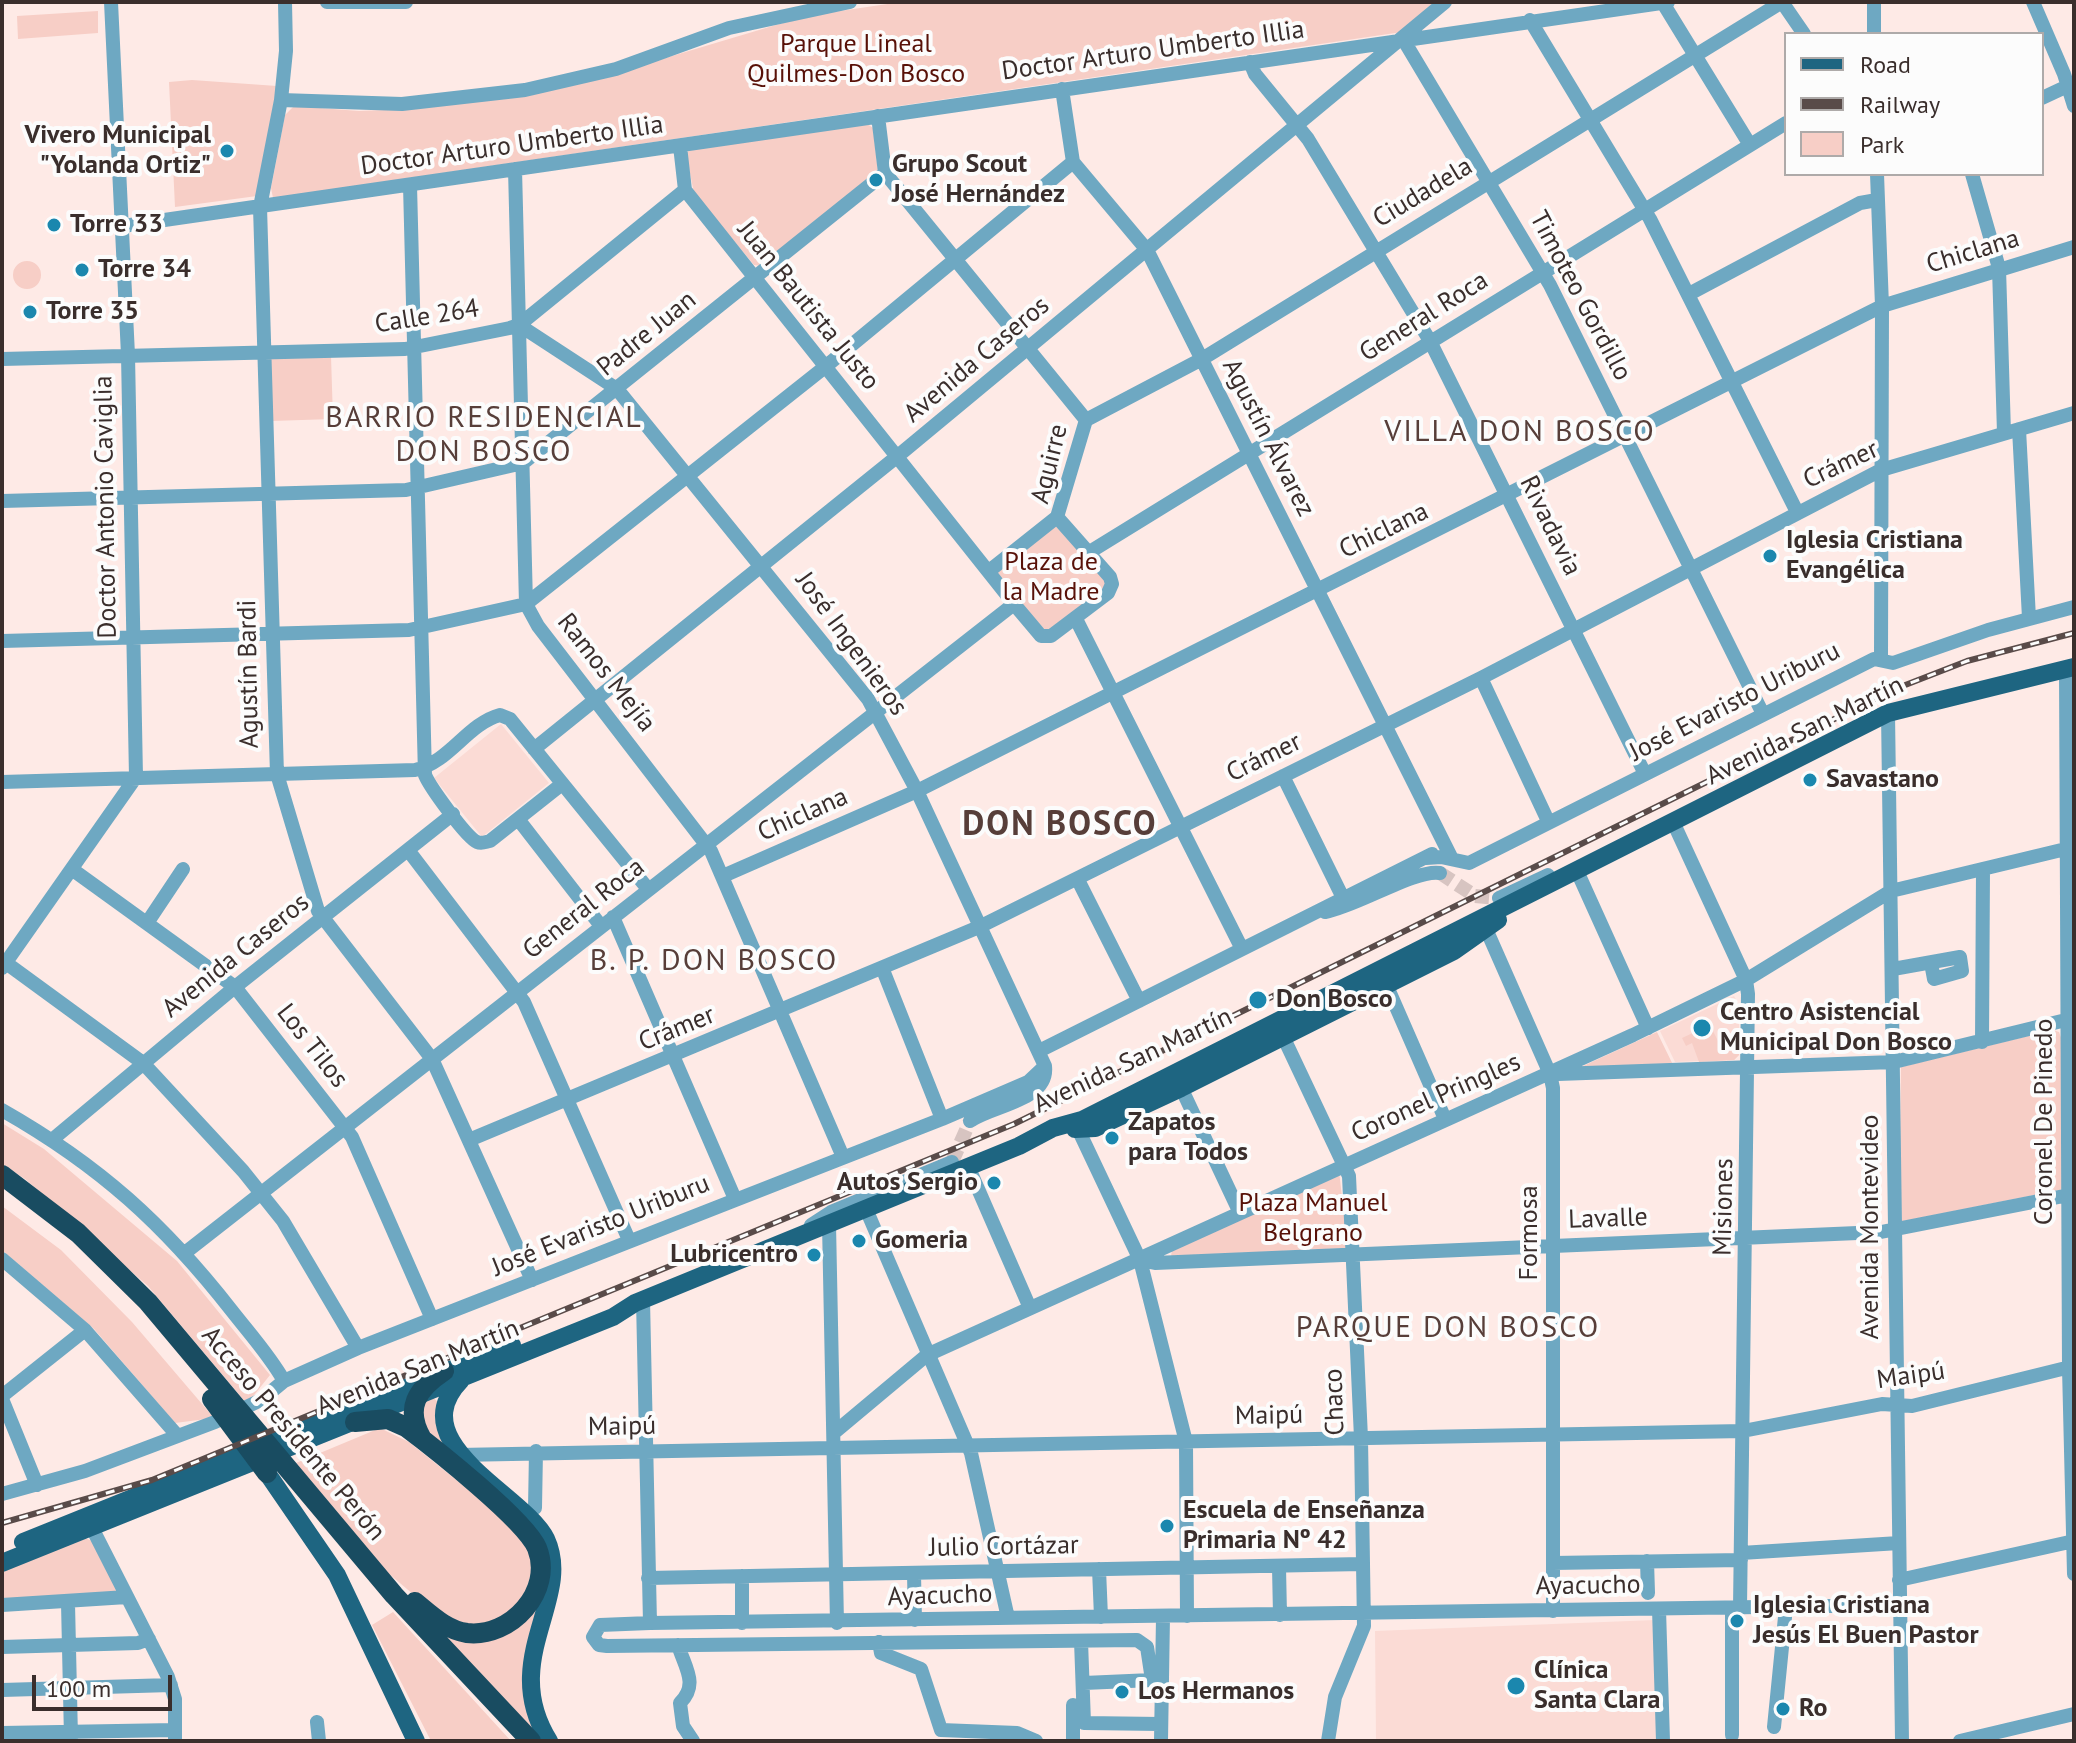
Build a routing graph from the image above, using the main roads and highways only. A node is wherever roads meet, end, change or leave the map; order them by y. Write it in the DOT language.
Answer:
graph roads {
  1 [pos="2070,668"];
  2 [pos="1178,1081"];
  3 [pos="1142,1090"];
  4 [pos="1086,1128"];
  5 [pos="1019,1146"];
  6 [pos="2,1175"];
  7 [pos="2,1191"];
  8 [pos="454,1374"];
  9 [pos="417,1391"];
  10 [pos="229,1410"];
  11 [pos="446,1414"];
  12 [pos="355,1422"];
  13 [pos="429,1447"];
  14 [pos="276,1469"];
  15 [pos="221,1470"];
  16 [pos="90,1522"];
  17 [pos="2,1551"];
  18 [pos="361,1555"];
  19 [pos="2,1563"];
  20 [pos="416,1741"];
  21 [pos="531,1741"];
  22 [pos="549,1741"];
  1 -- 2 [label="main road, Avenida San Martín"];
  2 -- 3 [label="main road, Avenida San Martín"];
  2 -- 4 [label="main road, Avenida San Martín"];
  3 -- 4 [label="main road"];
  3 -- 5 [label="main road, Avenida San Martín"];
  4 -- 5 [label="main road, Avenida San Martín"];
  5 -- 8 [label="main road, Avenida San Martín"];
  6 -- 10 [label="highway, Acceso Presidente Perón"];
  7 -- 10 [label="highway, Acceso Presidente Perón"];
  8 -- 9 [label="highway"];
  8 -- 11 [label="main road"];
  9 -- 11 [label="main road"];
  9 -- 12 [label="main road, Avenida San Martín"];
  9 -- 13 [label="highway"];
  9 -- 15 [label="main road, Avenida San Martín"];
  10 -- 14 [label="highway, Acceso Presidente Perón"];
  11 -- 22 [label="main road"];
  12 -- 13 [label="highway"];
  12 -- 15 [label="main road, Avenida San Martín"];
  13 -- 18 [label="highway"];
  14 -- 18 [label="highway, Acceso Presidente Perón"];
  14 -- 20 [label="main road"];
  15 -- 16 [label="main road, Avenida San Martín"];
  16 -- 17 [label="main road"];
  16 -- 19 [label="main road"];
  18 -- 21 [label="highway, Acceso Presidente Perón"];
}
